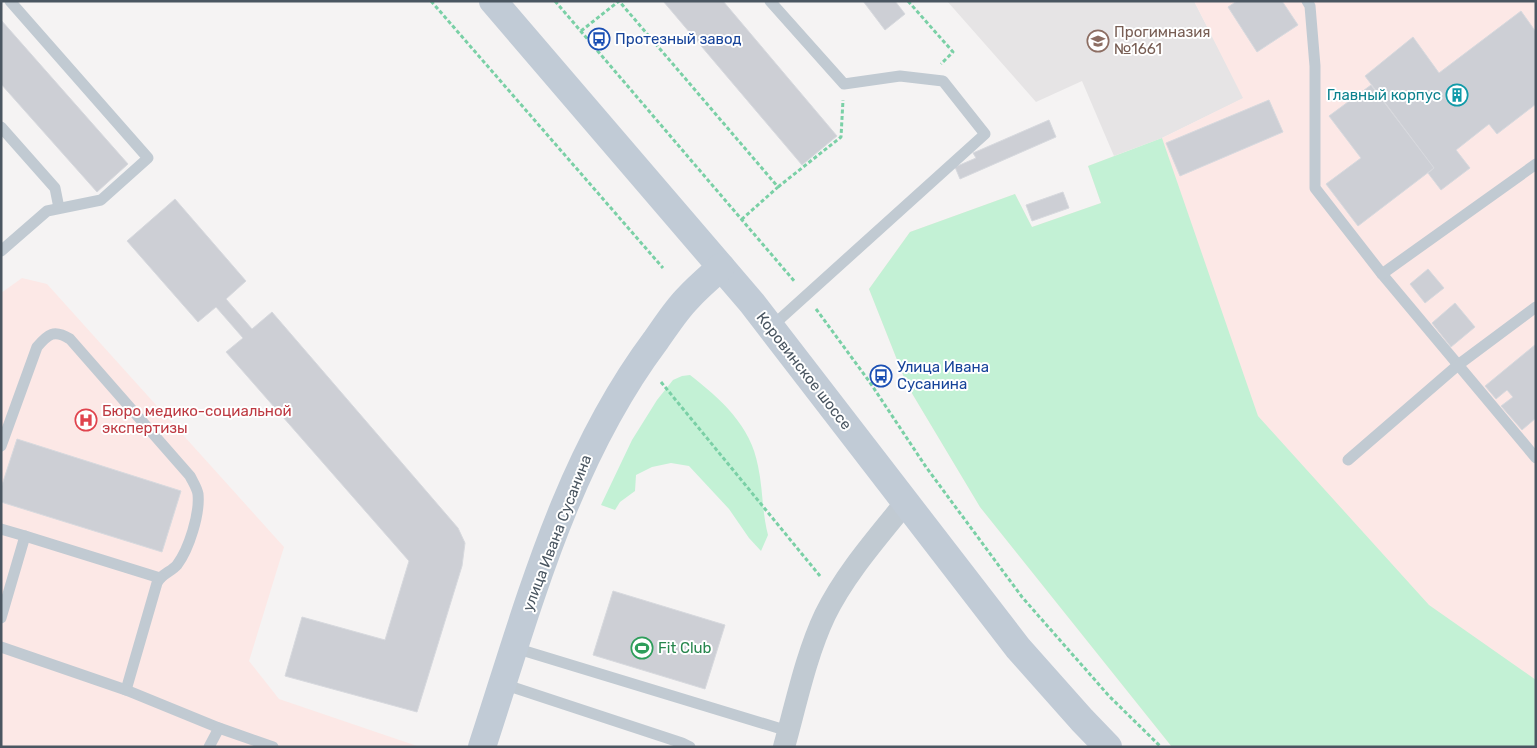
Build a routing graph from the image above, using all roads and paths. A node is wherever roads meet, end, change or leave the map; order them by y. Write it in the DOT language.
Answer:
graph roads {
  1 [pos="10,1"];
  2 [pos="431,1"];
  3 [pos="493,1"];
  4 [pos="555,1"];
  5 [pos="770,1"];
  6 [pos="908,1"];
  7 [pos="1307,1"];
  8 [pos="581,31"];
  9 [pos="925,79"];
  10 [pos="844,84"];
  11 [pos="1,127"];
  12 [pos="1536,164"];
  13 [pos="778,187"];
  14 [pos="59,208"];
  15 [pos="741,220"];
  16 [pos="1,251"];
  17 [pos="721,267"];
  18 [pos="663,268"];
  19 [pos="1382,274"];
  20 [pos="806,296"];
  21 [pos="1536,307"];
  22 [pos="770,328"];
  23 [pos="1458,365"];
  24 [pos="661,382"];
  25 [pos="1,446"];
  26 [pos="1536,458"];
  27 [pos="1348,460"];
  28 [pos="906,502"];
  29 [pos="1,529"];
  30 [pos="25,536"];
  31 [pos="820,576"];
  32 [pos="160,578"];
  33 [pos="1,618"];
  34 [pos="1,647"];
  35 [pos="515,648"];
  36 [pos="503,684"];
  37 [pos="126,690"];
  38 [pos="219,728"];
  39 [pos="786,739"];
  40 [pos="209,747"];
  41 [pos="273,747"];
  42 [pos="482,747"];
  43 [pos="690,747"];
  44 [pos="1108,747"];
  45 [pos="1161,747"];
  1 -- 14 [label="lane"];
  2 -- 18 [label="path"];
  3 -- 17 [label="main road, Коровинское шоссе"];
  4 -- 8 [label="path"];
  5 -- 10 [label="lane"];
  6 -- 9 [label="path"];
  7 -- 19 [label="lane"];
  8 -- 13 [label="path"];
  8 -- 15 [label="path"];
  9 -- 10 [label="lane"];
  9 -- 20 [label="lane"];
  10 -- 13 [label="path"];
  11 -- 14 [label="lane"];
  12 -- 19 [label="lane"];
  13 -- 15 [label="path"];
  14 -- 16 [label="lane"];
  15 -- 20 [label="path"];
  17 -- 22 [label="main road, Коровинское шоссе"];
  17 -- 35 [label="main road, улица Ивана Сусанина"];
  19 -- 23 [label="lane"];
  20 -- 22 [label="lane"];
  20 -- 45 [label="path"];
  21 -- 23 [label="lane"];
  22 -- 28 [label="main road, Коровинское шоссе"];
  23 -- 26 [label="lane"];
  23 -- 27 [label="lane"];
  24 -- 31 [label="path"];
  25 -- 32 [label="lane"];
  28 -- 39 [label="street"];
  28 -- 44 [label="main road, Коровинское шоссе"];
  29 -- 30 [label="lane"];
  30 -- 32 [label="lane"];
  30 -- 33 [label="lane"];
  32 -- 37 [label="lane"];
  34 -- 37 [label="lane"];
  35 -- 36 [label="main road, улица Ивана Сусанина"];
  35 -- 39 [label="lane"];
  36 -- 42 [label="main road, улица Ивана Сусанина"];
  36 -- 43 [label="lane"];
  37 -- 38 [label="lane"];
  38 -- 40 [label="lane"];
  38 -- 41 [label="lane"];
}
